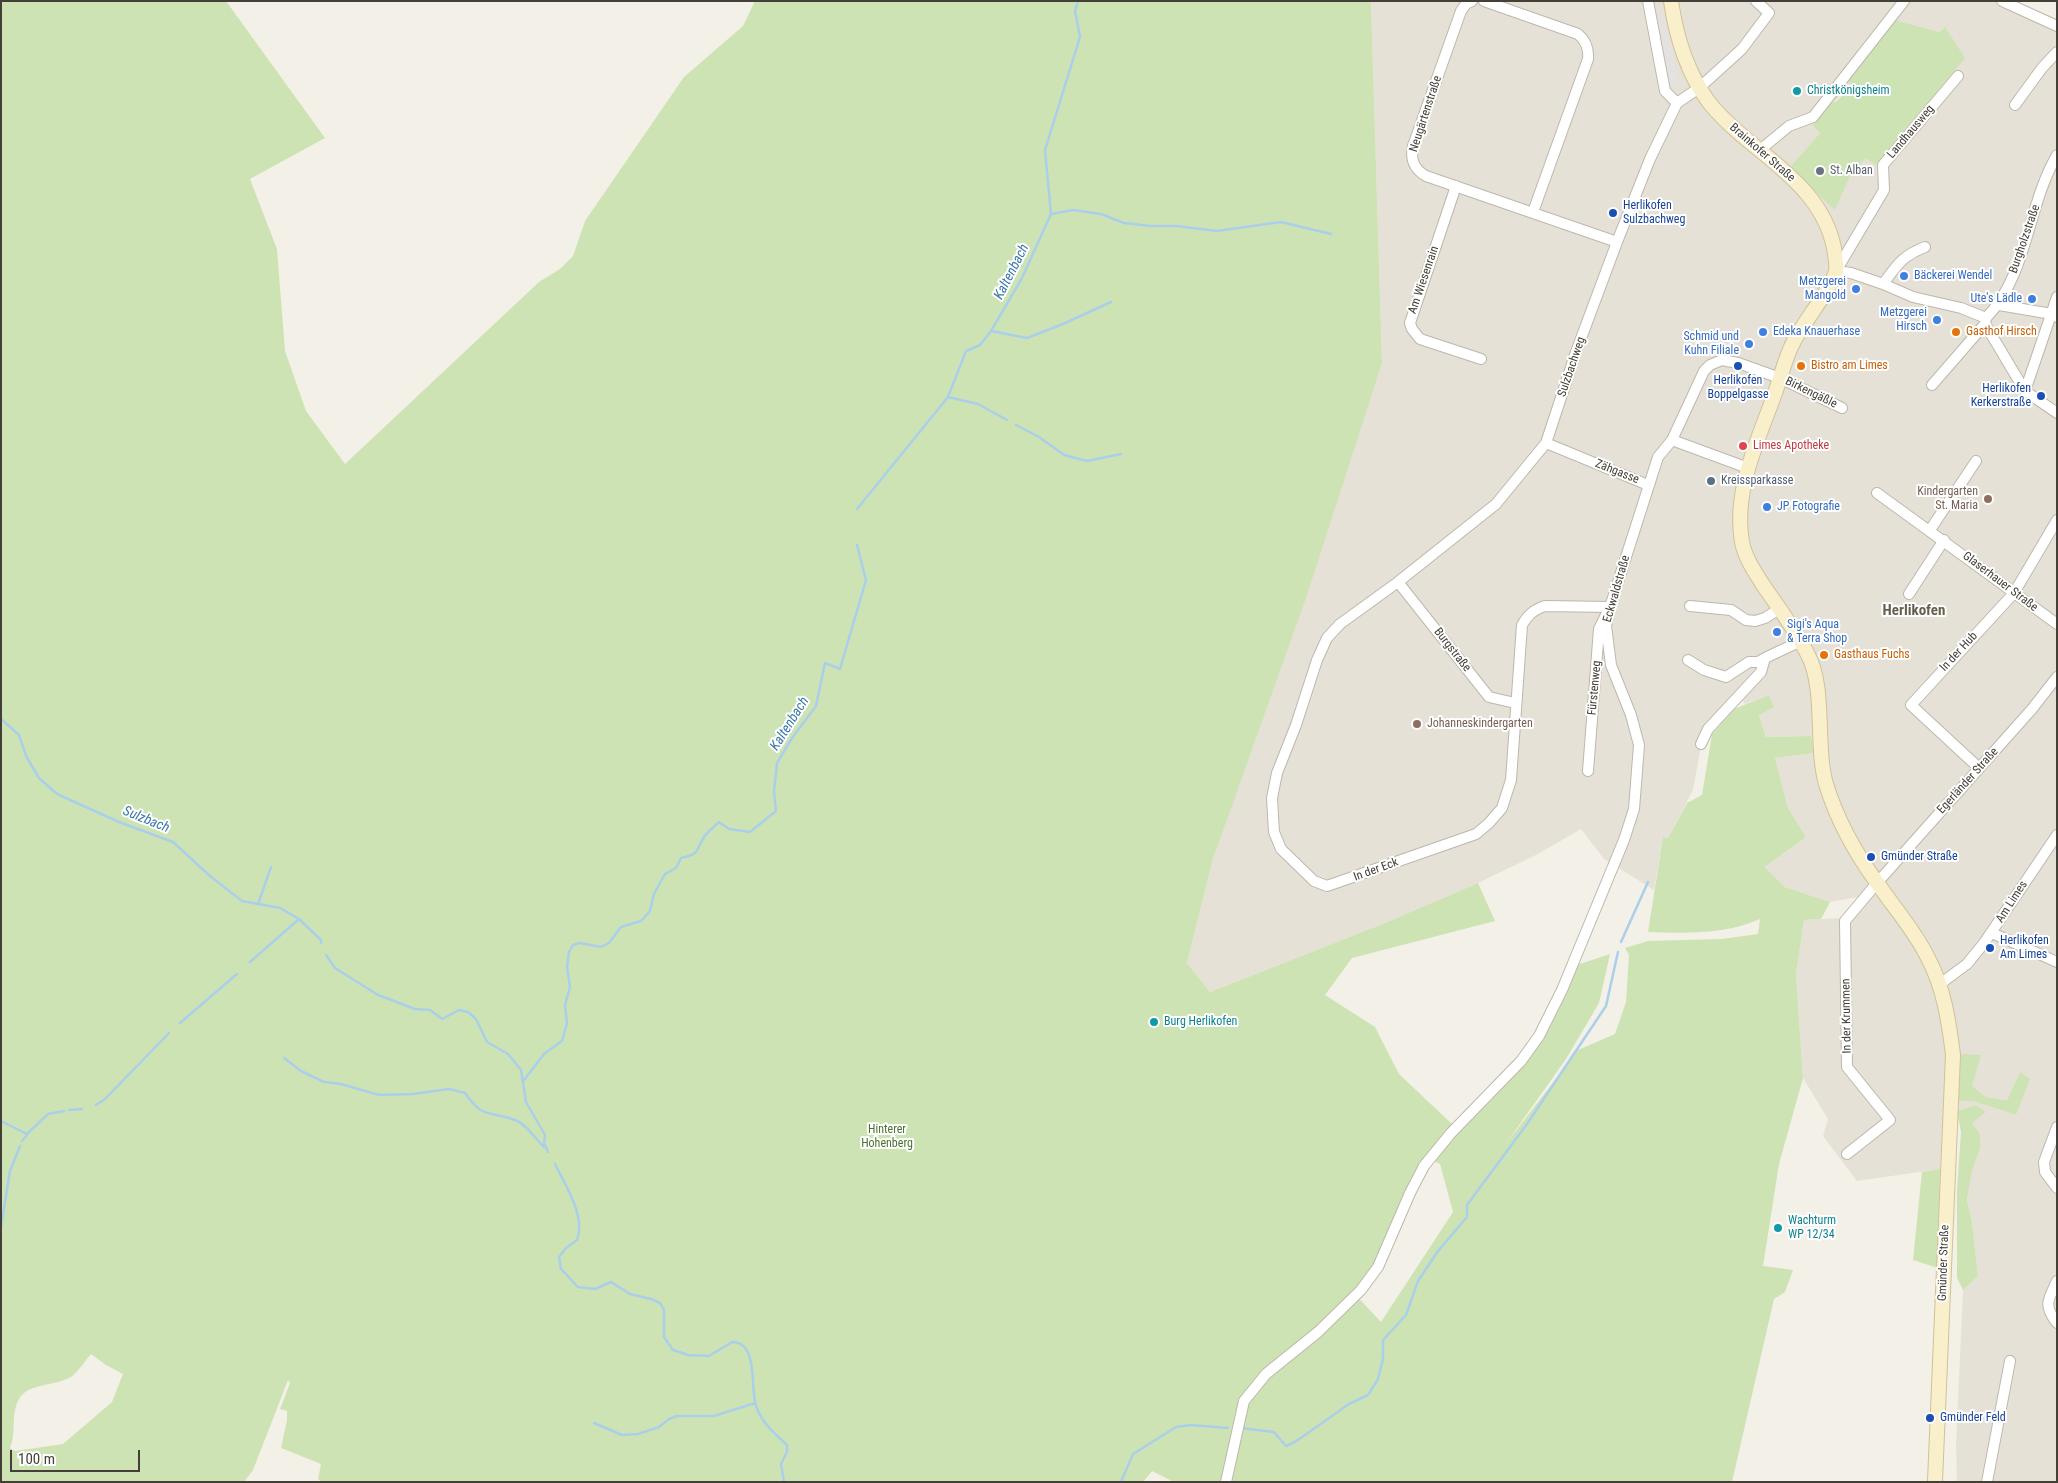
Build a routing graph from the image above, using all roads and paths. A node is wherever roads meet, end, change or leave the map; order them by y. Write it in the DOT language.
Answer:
graph roads {
  1 [pos="1472,1"];
  2 [pos="1484,1"];
  3 [pos="1648,1"];
  4 [pos="1671,1"];
  5 [pos="1756,1"];
  6 [pos="1904,1"];
  7 [pos="2002,1"];
  8 [pos="2057,26"];
  9 [pos="2057,52"];
  10 [pos="1958,76"];
  11 [pos="1699,88"];
  12 [pos="1678,103"];
  13 [pos="2015,105"];
  14 [pos="1760,150"];
  15 [pos="2057,155"];
  16 [pos="1456,186"];
  17 [pos="1533,212"];
  18 [pos="1617,242"];
  19 [pos="1925,247"];
  20 [pos="1836,271"];
  21 [pos="1883,284"];
  22 [pos="2057,297"];
  23 [pos="1999,305"];
  24 [pos="2055,316"];
  25 [pos="1985,321"];
  26 [pos="1481,359"];
  27 [pos="1780,378"];
  28 [pos="1932,384"];
  29 [pos="2025,391"];
  30 [pos="1842,408"];
  31 [pos="2057,413"];
  32 [pos="1672,440"];
  33 [pos="1546,443"];
  34 [pos="1976,461"];
  35 [pos="1748,468"];
  36 [pos="1648,485"];
  37 [pos="1877,493"];
  38 [pos="2057,520"];
  39 [pos="1930,530"];
  40 [pos="1944,540"];
  41 [pos="1398,582"];
  42 [pos="2014,593"];
  43 [pos="1909,594"];
  44 [pos="1690,606"];
  45 [pos="1610,607"];
  46 [pos="1779,609"];
  47 [pos="2057,624"];
  48 [pos="1801,641"];
  49 [pos="1765,658"];
  50 [pos="1688,660"];
  51 [pos="2057,677"];
  52 [pos="1515,703"];
  53 [pos="1701,744"];
  54 [pos="1979,768"];
  55 [pos="1588,770"];
  56 [pos="2057,835"];
  57 [pos="1877,883"];
  58 [pos="1992,933"];
  59 [pos="2057,962"];
  60 [pos="1940,984"];
  61 [pos="2057,1127"];
  62 [pos="1847,1154"];
  63 [pos="2057,1188"];
  64 [pos="2057,1281"];
  65 [pos="2057,1323"];
  66 [pos="2010,1361"];
  67 [pos="1935,1481"];
  68 [pos="1226,1482"];
  69 [pos="1929,1482"];
  70 [pos="1938,1482"];
  71 [pos="1986,1482"];
  1 -- 16 [label="street, Neugärtenstraße"];
  2 -- 17 [label="street"];
  3 -- 12 [label="street"];
  4 -- 11 [label="main road, Brainkofer Straße"];
  5 -- 11 [label="street, Sulzbachweg"];
  6 -- 14 [label="street"];
  7 -- 8 [label="street"];
  9 -- 13 [label="street"];
  10 -- 20 [label="street, Landhausweg"];
  11 -- 12 [label="street, Sulzbachweg"];
  11 -- 14 [label="main road, Brainkofer Straße"];
  12 -- 18 [label="street, Sulzbachweg"];
  14 -- 20 [label="main road, Brainkofer Straße"];
  15 -- 23 [label="street, Burgholzstraße"];
  16 -- 17 [label="street, Neugärtenstraße"];
  16 -- 26 [label="street, Am Wiesenrain"];
  17 -- 18 [label="street, Neugärtenstraße"];
  18 -- 33 [label="street, Sulzbachweg"];
  19 -- 21 [label="street"];
  20 -- 21 [label="street"];
  20 -- 27 [label="main road"];
  21 -- 25 [label="street"];
  22 -- 24 [label="street"];
  23 -- 24 [label="street"];
  23 -- 25 [label="street, Burgholzstraße"];
  24 -- 29 [label="street"];
  25 -- 28 [label="street, Burgholzstraße"];
  25 -- 29 [label="street"];
  27 -- 30 [label="street, Birkengäßle"];
  27 -- 32 [label="street, Birkengäßle"];
  27 -- 35 [label="main road"];
  29 -- 31 [label="street"];
  32 -- 35 [label="street"];
  32 -- 36 [label="street, Zähgasse"];
  33 -- 36 [label="street, Zähgasse"];
  33 -- 41 [label="street, Sulzbachweg"];
  34 -- 39 [label="street"];
  35 -- 46 [label="main road, Gmünder Straße"];
  36 -- 45 [label="street, Eckwaldstraße"];
  37 -- 39 [label="street, Glaserhauer Straße"];
  38 -- 42 [label="street, In der Hub"];
  39 -- 40 [label="street, Glaserhauer Straße"];
  40 -- 42 [label="street, Glaserhauer Straße"];
  40 -- 43 [label="street"];
  41 -- 52 [label="street, Burgstraße"];
  41 -- 52 [label="street, In der Eck"];
  42 -- 47 [label="street, Glaserhauer Straße"];
  42 -- 54 [label="street, In der Hub"];
  44 -- 46 [label="street"];
  45 -- 52 [label="street, In der Eck"];
  45 -- 55 [label="street, Fürstenweg"];
  45 -- 68 [label="street, Eckwaldstraße"];
  46 -- 48 [label="main road, Gmünder Straße"];
  48 -- 49 [label="street"];
  48 -- 57 [label="main road, Gmünder Straße"];
  49 -- 50 [label="street"];
  49 -- 53 [label="street"];
  51 -- 54 [label="street, Egerländer Straße"];
  54 -- 57 [label="street, Egerländer Straße"];
  56 -- 58 [label="street, Am Limes"];
  57 -- 60 [label="main road, Gmünder Straße"];
  57 -- 62 [label="street, In der Krummen"];
  58 -- 59 [label="street"];
  58 -- 60 [label="street, Am Limes"];
  60 -- 67 [label="main road, Gmünder Straße"];
  61 -- 63 [label="street"];
  64 -- 65 [label="street"];
  66 -- 71 [label="street"];
  67 -- 69 [label="main road"];
  67 -- 70 [label="main road"];
}
